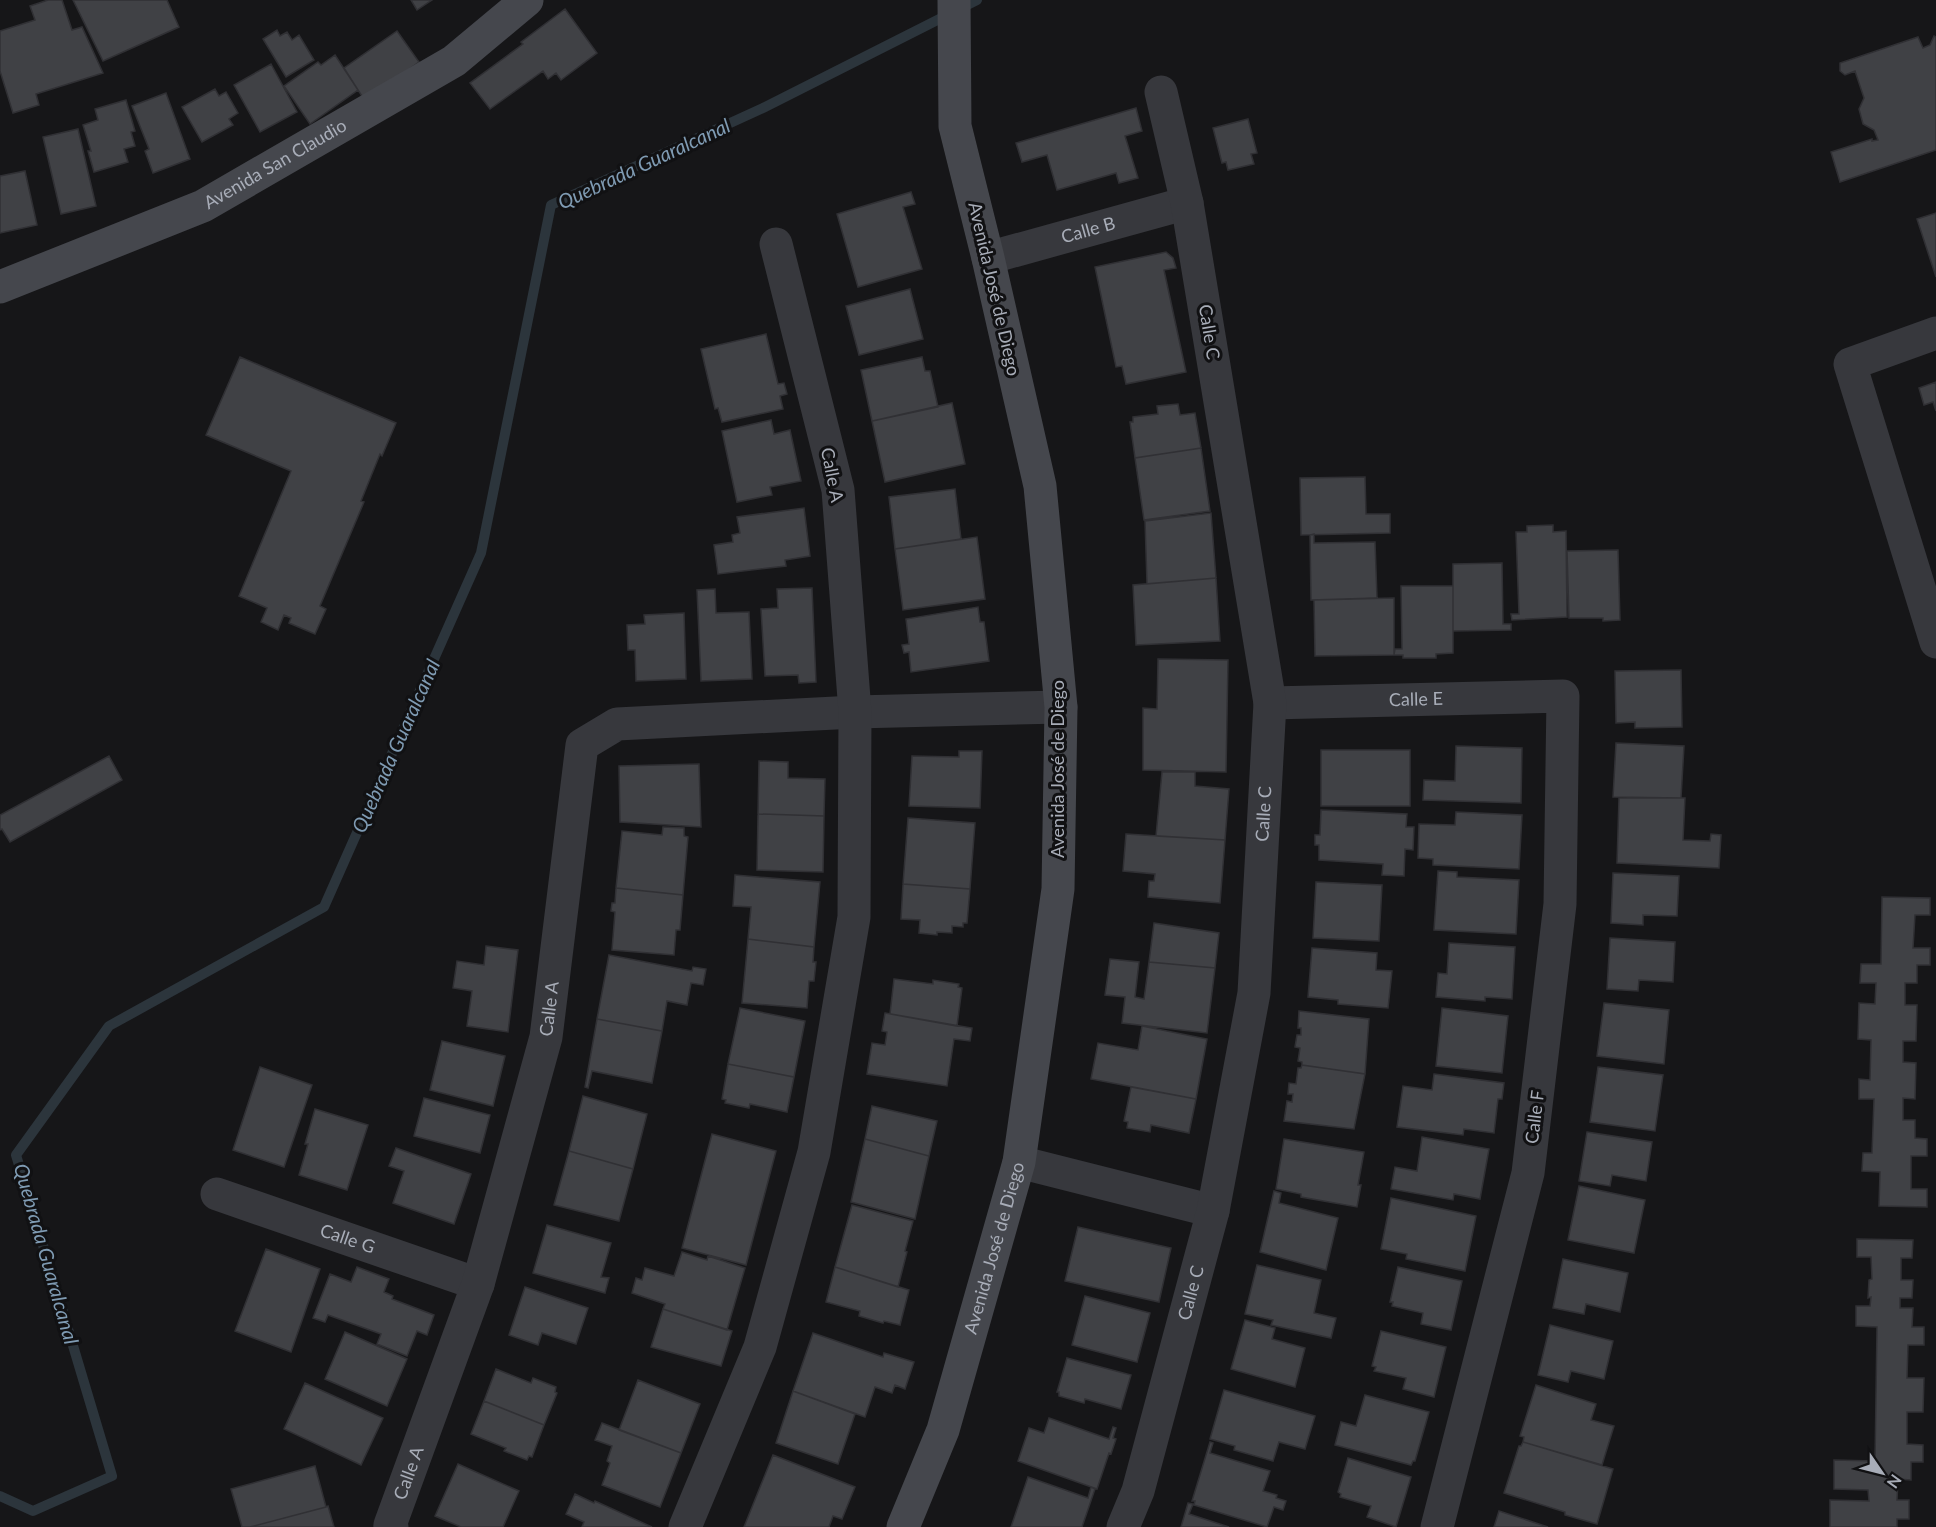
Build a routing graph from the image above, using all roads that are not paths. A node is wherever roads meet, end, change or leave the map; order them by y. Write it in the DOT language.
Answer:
graph roads {
  1 [pos="526,0"];
  2 [pos="954,0"];
  3 [pos="1161,92"];
  4 [pos="1187,203"];
  5 [pos="776,244"];
  6 [pos="988,258"];
  7 [pos="0,287"];
  8 [pos="1936,333"];
  9 [pos="1936,642"];
  10 [pos="1563,696"];
  11 [pos="1270,703"];
  12 [pos="1061,707"];
  13 [pos="855,712"];
  14 [pos="1019,1162"];
  15 [pos="217,1194"];
  16 [pos="1213,1211"];
  17 [pos="478,1284"];
  18 [pos="392,1527"];
  19 [pos="685,1527"];
  20 [pos="903,1527"];
  21 [pos="1123,1527"];
  22 [pos="1437,1527"];
  1 -- 7 [label="street, Avenida San Claudio"];
  2 -- 6 [label="street, Avenida José de Diego"];
  3 -- 4 [label="street, Calle C"];
  4 -- 6 [label="street, Calle B"];
  4 -- 11 [label="street, Calle C"];
  5 -- 13 [label="street, Calle A"];
  6 -- 12 [label="street, Avenida José de Diego"];
  8 -- 9 [label="street"];
  10 -- 11 [label="street, Calle E"];
  10 -- 22 [label="street, Calle F"];
  11 -- 16 [label="street, Calle C"];
  12 -- 13 [label="street, Calle A"];
  12 -- 14 [label="street, Avenida José de Diego"];
  13 -- 17 [label="street, Calle A"];
  13 -- 19 [label="street, Calle A"];
  14 -- 16 [label="street"];
  14 -- 20 [label="street, Avenida José de Diego"];
  15 -- 17 [label="street, Calle G"];
  16 -- 21 [label="street, Calle C"];
  17 -- 18 [label="street, Calle A"];
}
